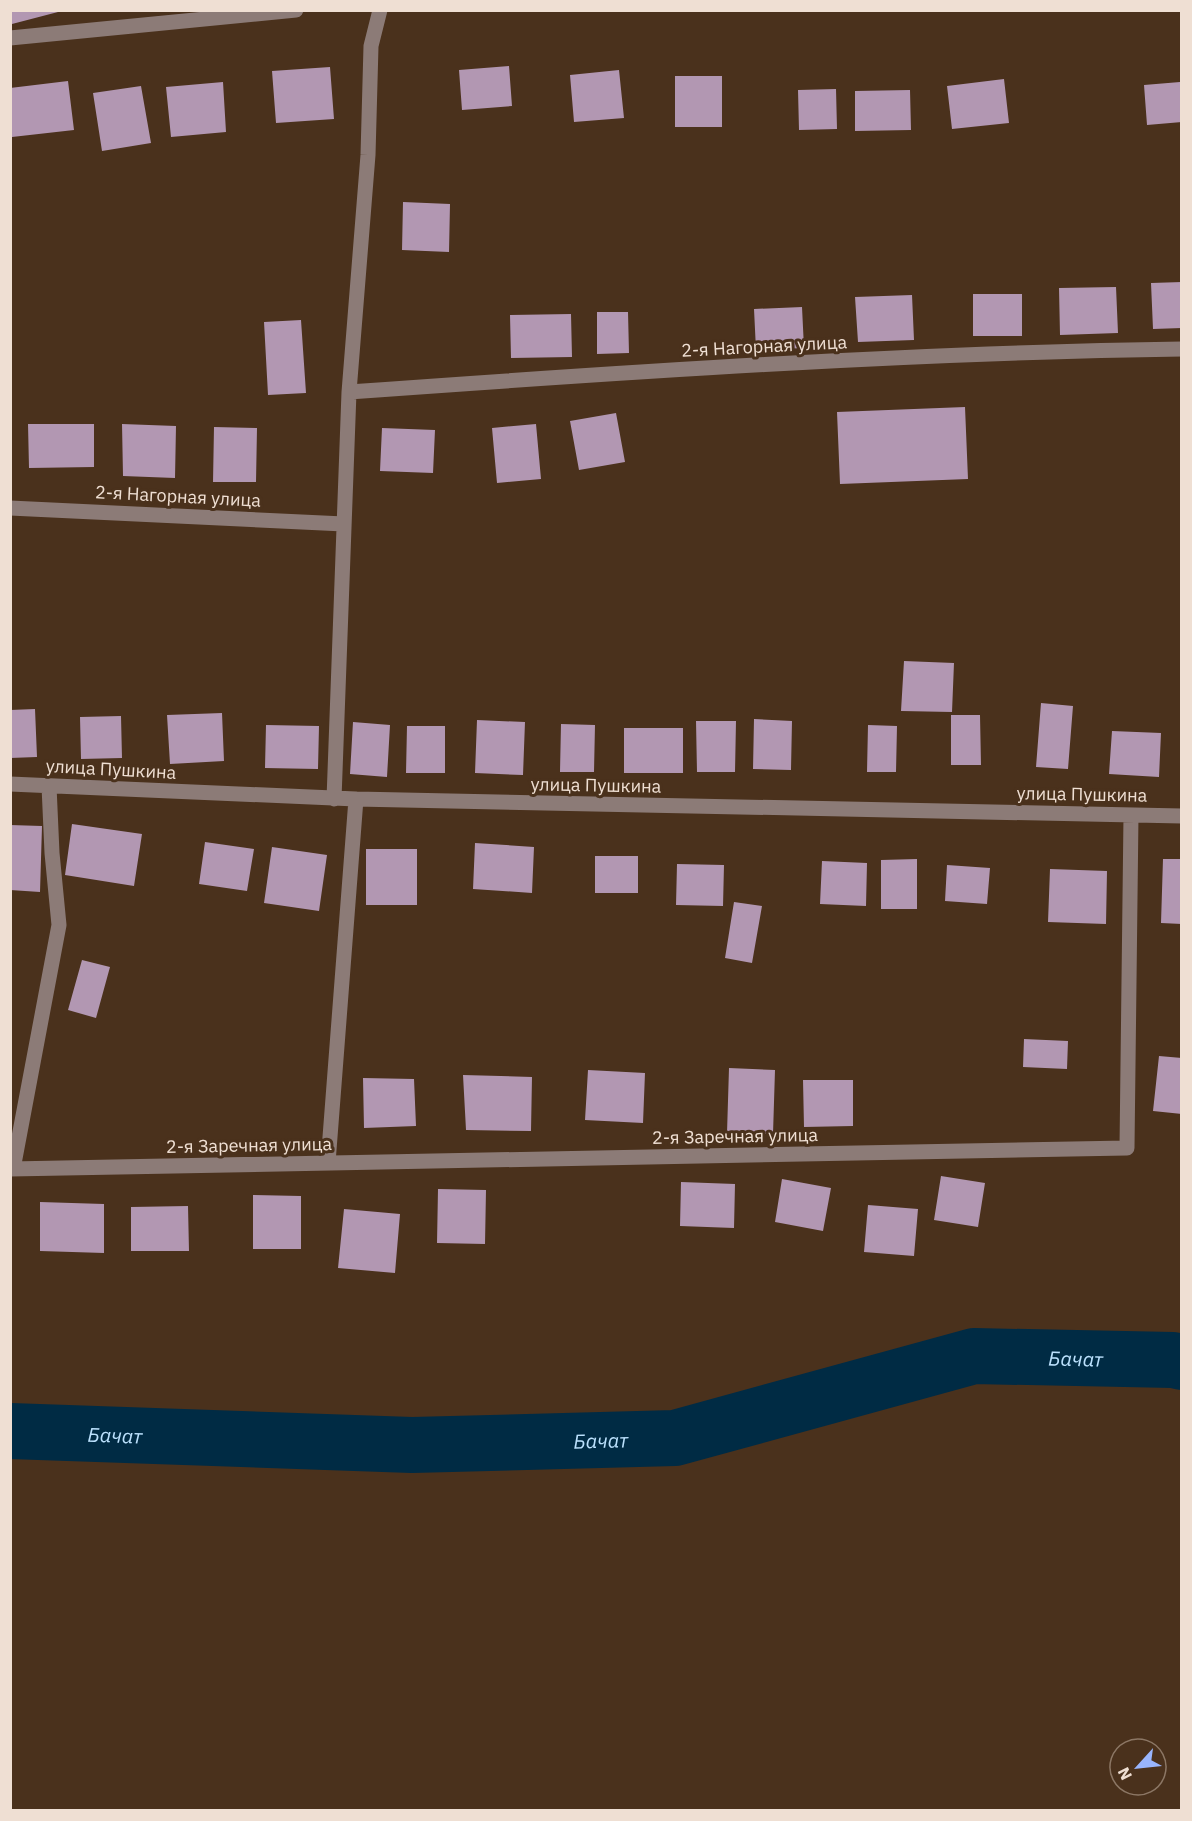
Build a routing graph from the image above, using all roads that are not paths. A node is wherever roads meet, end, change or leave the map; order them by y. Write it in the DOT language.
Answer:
graph roads {
  1 [pos="296,10"];
  2 [pos="380,10"];
  3 [pos="10,38"];
  4 [pos="1182,349"];
  5 [pos="349,392"];
  6 [pos="10,508"];
  7 [pos="344,524"];
  8 [pos="10,784"];
  9 [pos="49,786"];
  10 [pos="334,799"];
  11 [pos="357,799"];
  12 [pos="1131,815"];
  13 [pos="1182,816"];
  14 [pos="328,1163"];
  15 [pos="12,1169"];
  1 -- 3 [label="street"];
  2 -- 5 [label="street"];
  4 -- 5 [label="street, 2-я Нагорная улица"];
  5 -- 7 [label="street"];
  6 -- 7 [label="street, 2-я Нагорная улица"];
  7 -- 10 [label="street"];
  8 -- 9 [label="street, улица Пушкина"];
  9 -- 10 [label="street, улица Пушкина"];
  9 -- 15 [label="street"];
  10 -- 11 [label="street, улица Пушкина"];
  11 -- 12 [label="street, улица Пушкина"];
  11 -- 14 [label="street"];
  12 -- 13 [label="street, улица Пушкина"];
  12 -- 14 [label="street, 2-я Заречная улица"];
  14 -- 15 [label="street, 2-я Заречная улица"];
}
